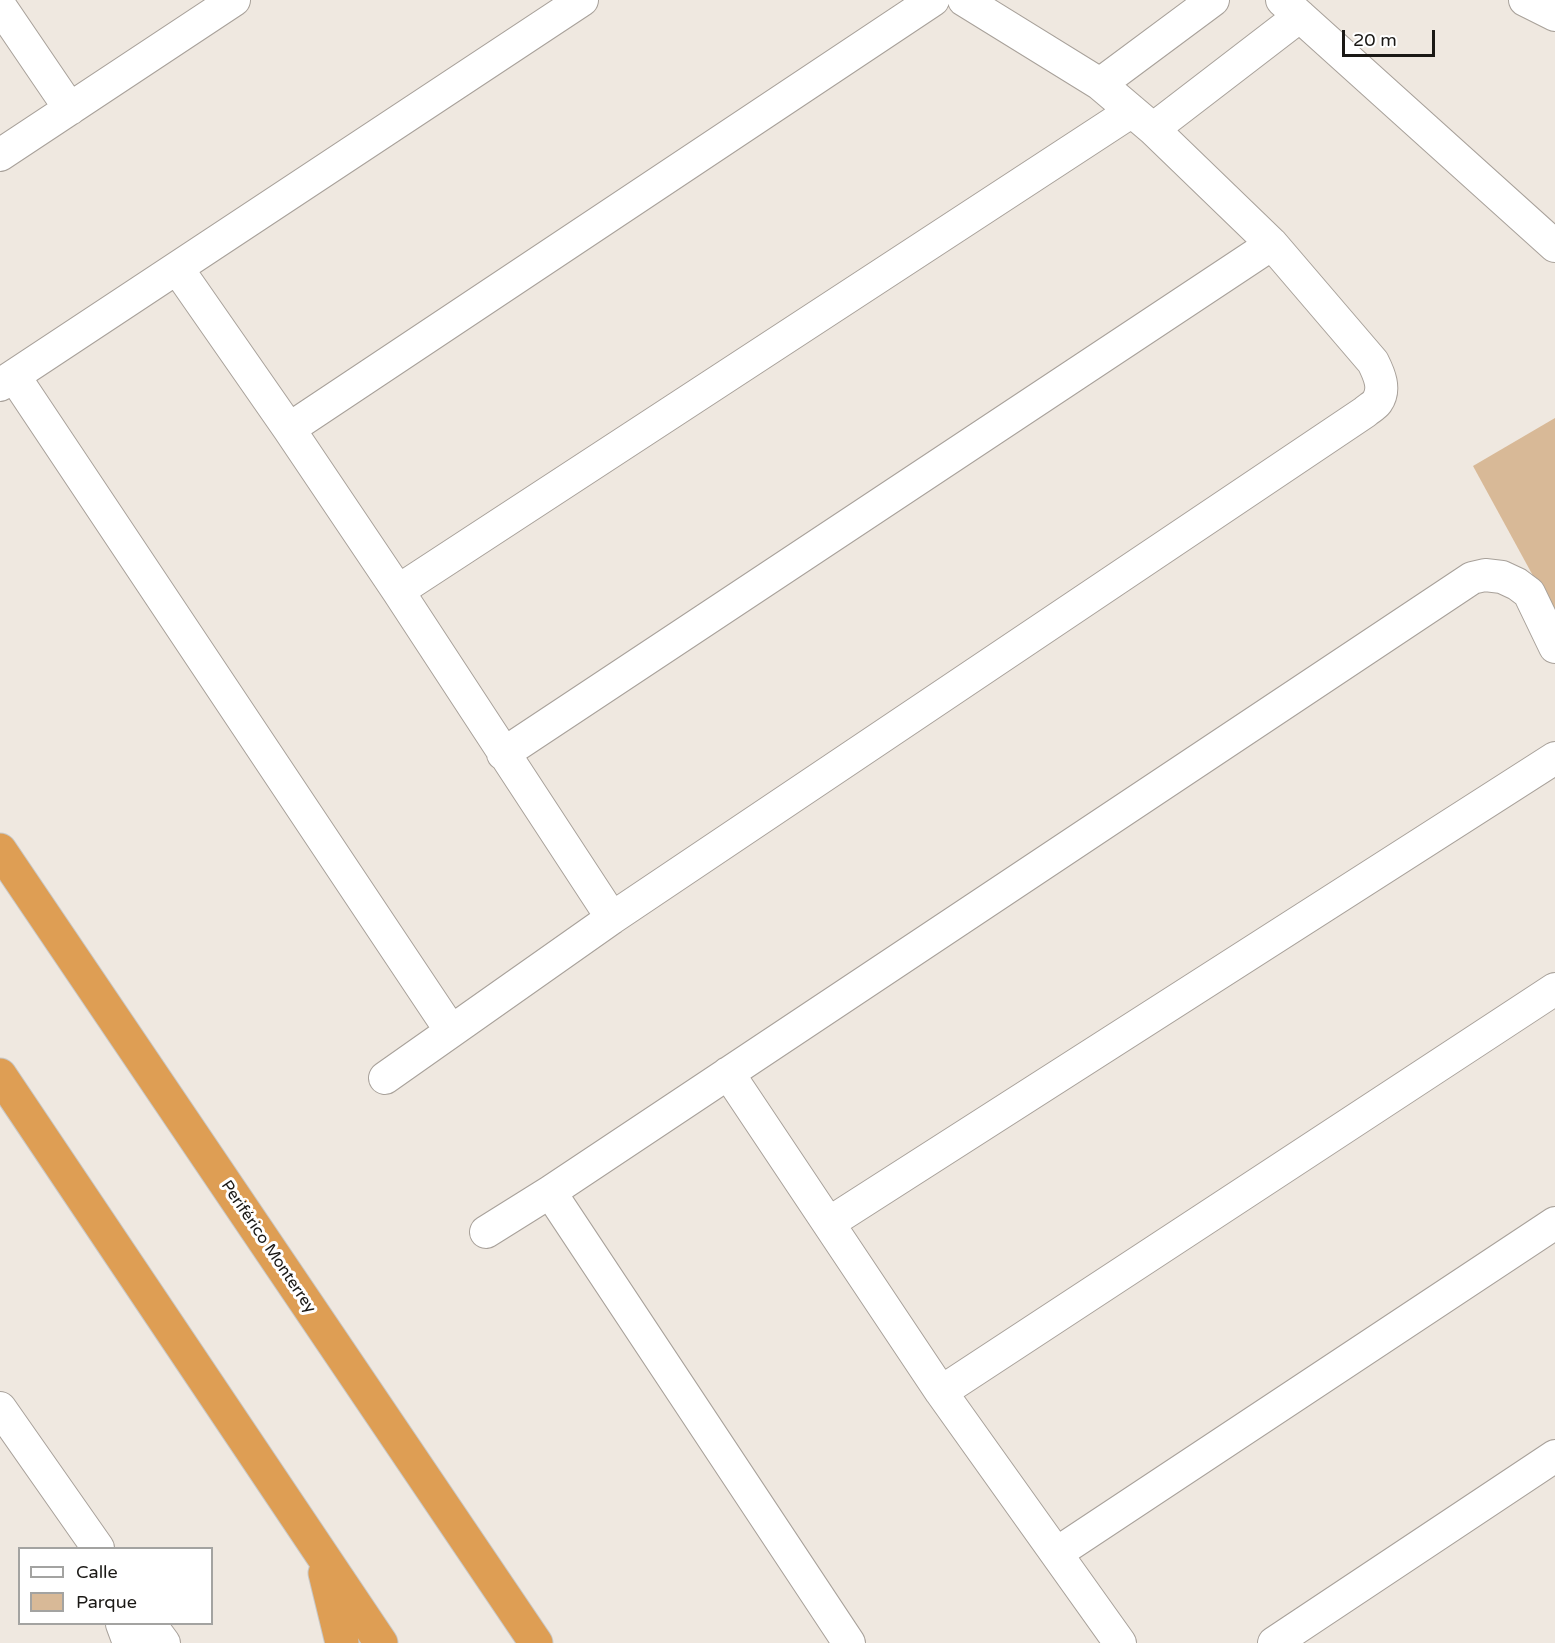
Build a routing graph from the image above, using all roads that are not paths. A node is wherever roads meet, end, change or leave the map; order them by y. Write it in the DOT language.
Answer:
graph roads {
  1 [pos="234,0"];
  2 [pos="582,0"];
  3 [pos="933,0"];
  4 [pos="964,0"];
  5 [pos="1213,0"];
  6 [pos="1525,0"];
  7 [pos="0,6"];
  8 [pos="1291,8"];
  9 [pos="1555,15"];
  10 [pos="1100,84"];
  11 [pos="70,109"];
  12 [pos="1143,120"];
  13 [pos="0,155"];
  14 [pos="1272,244"];
  15 [pos="1555,246"];
  16 [pos="177,268"];
  17 [pos="7,381"];
  18 [pos="289,429"];
  19 [pos="398,591"];
  20 [pos="1555,647"];
  21 [pos="503,754"];
  22 [pos="1555,758"];
  23 [pos="0,850"];
  24 [pos="612,918"];
  25 [pos="1555,989"];
  26 [pos="451,1031"];
  27 [pos="728,1073"];
  28 [pos="0,1075"];
  29 [pos="385,1078"];
  30 [pos="550,1192"];
  31 [pos="829,1223"];
  32 [pos="1555,1223"];
  33 [pos="486,1232"];
  34 [pos="941,1392"];
  35 [pos="0,1408"];
  36 [pos="1555,1456"];
  37 [pos="36,1459"];
  38 [pos="81,1547"];
  39 [pos="97,1547"];
  40 [pos="321,1553"];
  41 [pos="1057,1553"];
  42 [pos="123,1625"];
  43 [pos="151,1625"];
  44 [pos="129,1643"];
  45 [pos="164,1643"];
  46 [pos="342,1643"];
  47 [pos="381,1643"];
  48 [pos="536,1643"];
  49 [pos="849,1643"];
  50 [pos="1120,1643"];
  51 [pos="1274,1643"];
  1 -- 11 [label="street"];
  2 -- 16 [label="street"];
  3 -- 18 [label="street"];
  4 -- 10 [label="street"];
  5 -- 10 [label="street"];
  6 -- 9 [label="street"];
  7 -- 11 [label="street"];
  8 -- 12 [label="street"];
  8 -- 15 [label="street"];
  10 -- 12 [label="street"];
  11 -- 13 [label="street"];
  12 -- 14 [label="street"];
  12 -- 19 [label="street"];
  14 -- 21 [label="street"];
  14 -- 24 [label="street"];
  16 -- 17 [label="street"];
  16 -- 18 [label="street"];
  17 -- 26 [label="street"];
  18 -- 19 [label="street"];
  19 -- 21 [label="street"];
  20 -- 27 [label="street"];
  21 -- 24 [label="street"];
  22 -- 31 [label="street"];
  23 -- 48 [label="highway, Periférico Monterrey"];
  24 -- 26 [label="street"];
  25 -- 34 [label="street"];
  26 -- 29 [label="street"];
  27 -- 30 [label="street"];
  27 -- 31 [label="street"];
  28 -- 40 [label="highway"];
  30 -- 33 [label="street"];
  30 -- 49 [label="street"];
  31 -- 34 [label="street"];
  32 -- 41 [label="street"];
  34 -- 41 [label="street"];
  35 -- 37 [label="street"];
  36 -- 51 [label="street"];
  37 -- 38 [label="street"];
  37 -- 39 [label="street"];
  40 -- 46 [label="highway"];
  40 -- 47 [label="highway"];
  41 -- 50 [label="street"];
  42 -- 44 [label="street"];
  43 -- 45 [label="street"];
}
